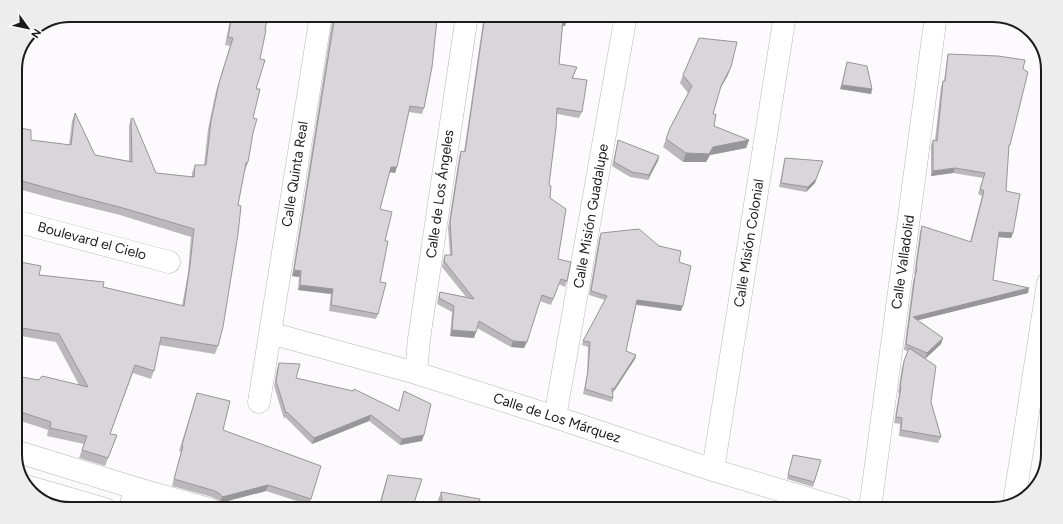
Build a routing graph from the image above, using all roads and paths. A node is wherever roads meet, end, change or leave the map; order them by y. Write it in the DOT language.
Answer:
graph roads {
  1 [pos="320,22"];
  2 [pos="466,22"];
  3 [pos="625,22"];
  4 [pos="784,22"];
  5 [pos="935,22"];
  6 [pos="22,222"];
  7 [pos="169,262"];
  8 [pos="1041,328"];
  9 [pos="270,332"];
  10 [pos="416,373"];
  11 [pos="259,402"];
  12 [pos="555,417"];
  13 [pos="22,454"];
  14 [pos="713,470"];
  15 [pos="37,489"];
  16 [pos="1015,497"];
  17 [pos="133,499"];
  18 [pos="81,502"];
  19 [pos="156,502"];
  20 [pos="820,502"];
  21 [pos="871,502"];
  1 -- 9 [label="street, Calle Quinta Real"];
  2 -- 10 [label="street, Calle de Los Ángeles"];
  3 -- 12 [label="street, Calle Misión Guadalupe"];
  4 -- 14 [label="street, Calle Misión Colonial"];
  5 -- 21 [label="street, Calle Valladolid"];
  6 -- 7 [label="street, Boulevard el Cielo"];
  8 -- 16 [label="street"];
  9 -- 10 [label="street, Calle de Los Márquez"];
  9 -- 11 [label="street, Calle Quinta Real"];
  10 -- 12 [label="street, Calle de Los Márquez"];
  12 -- 14 [label="street, Calle de Los Márquez"];
  13 -- 17 [label="street"];
  14 -- 20 [label="street, Calle de Los Márquez"];
  15 -- 18 [label="street"];
  17 -- 19 [label="street"];
}
